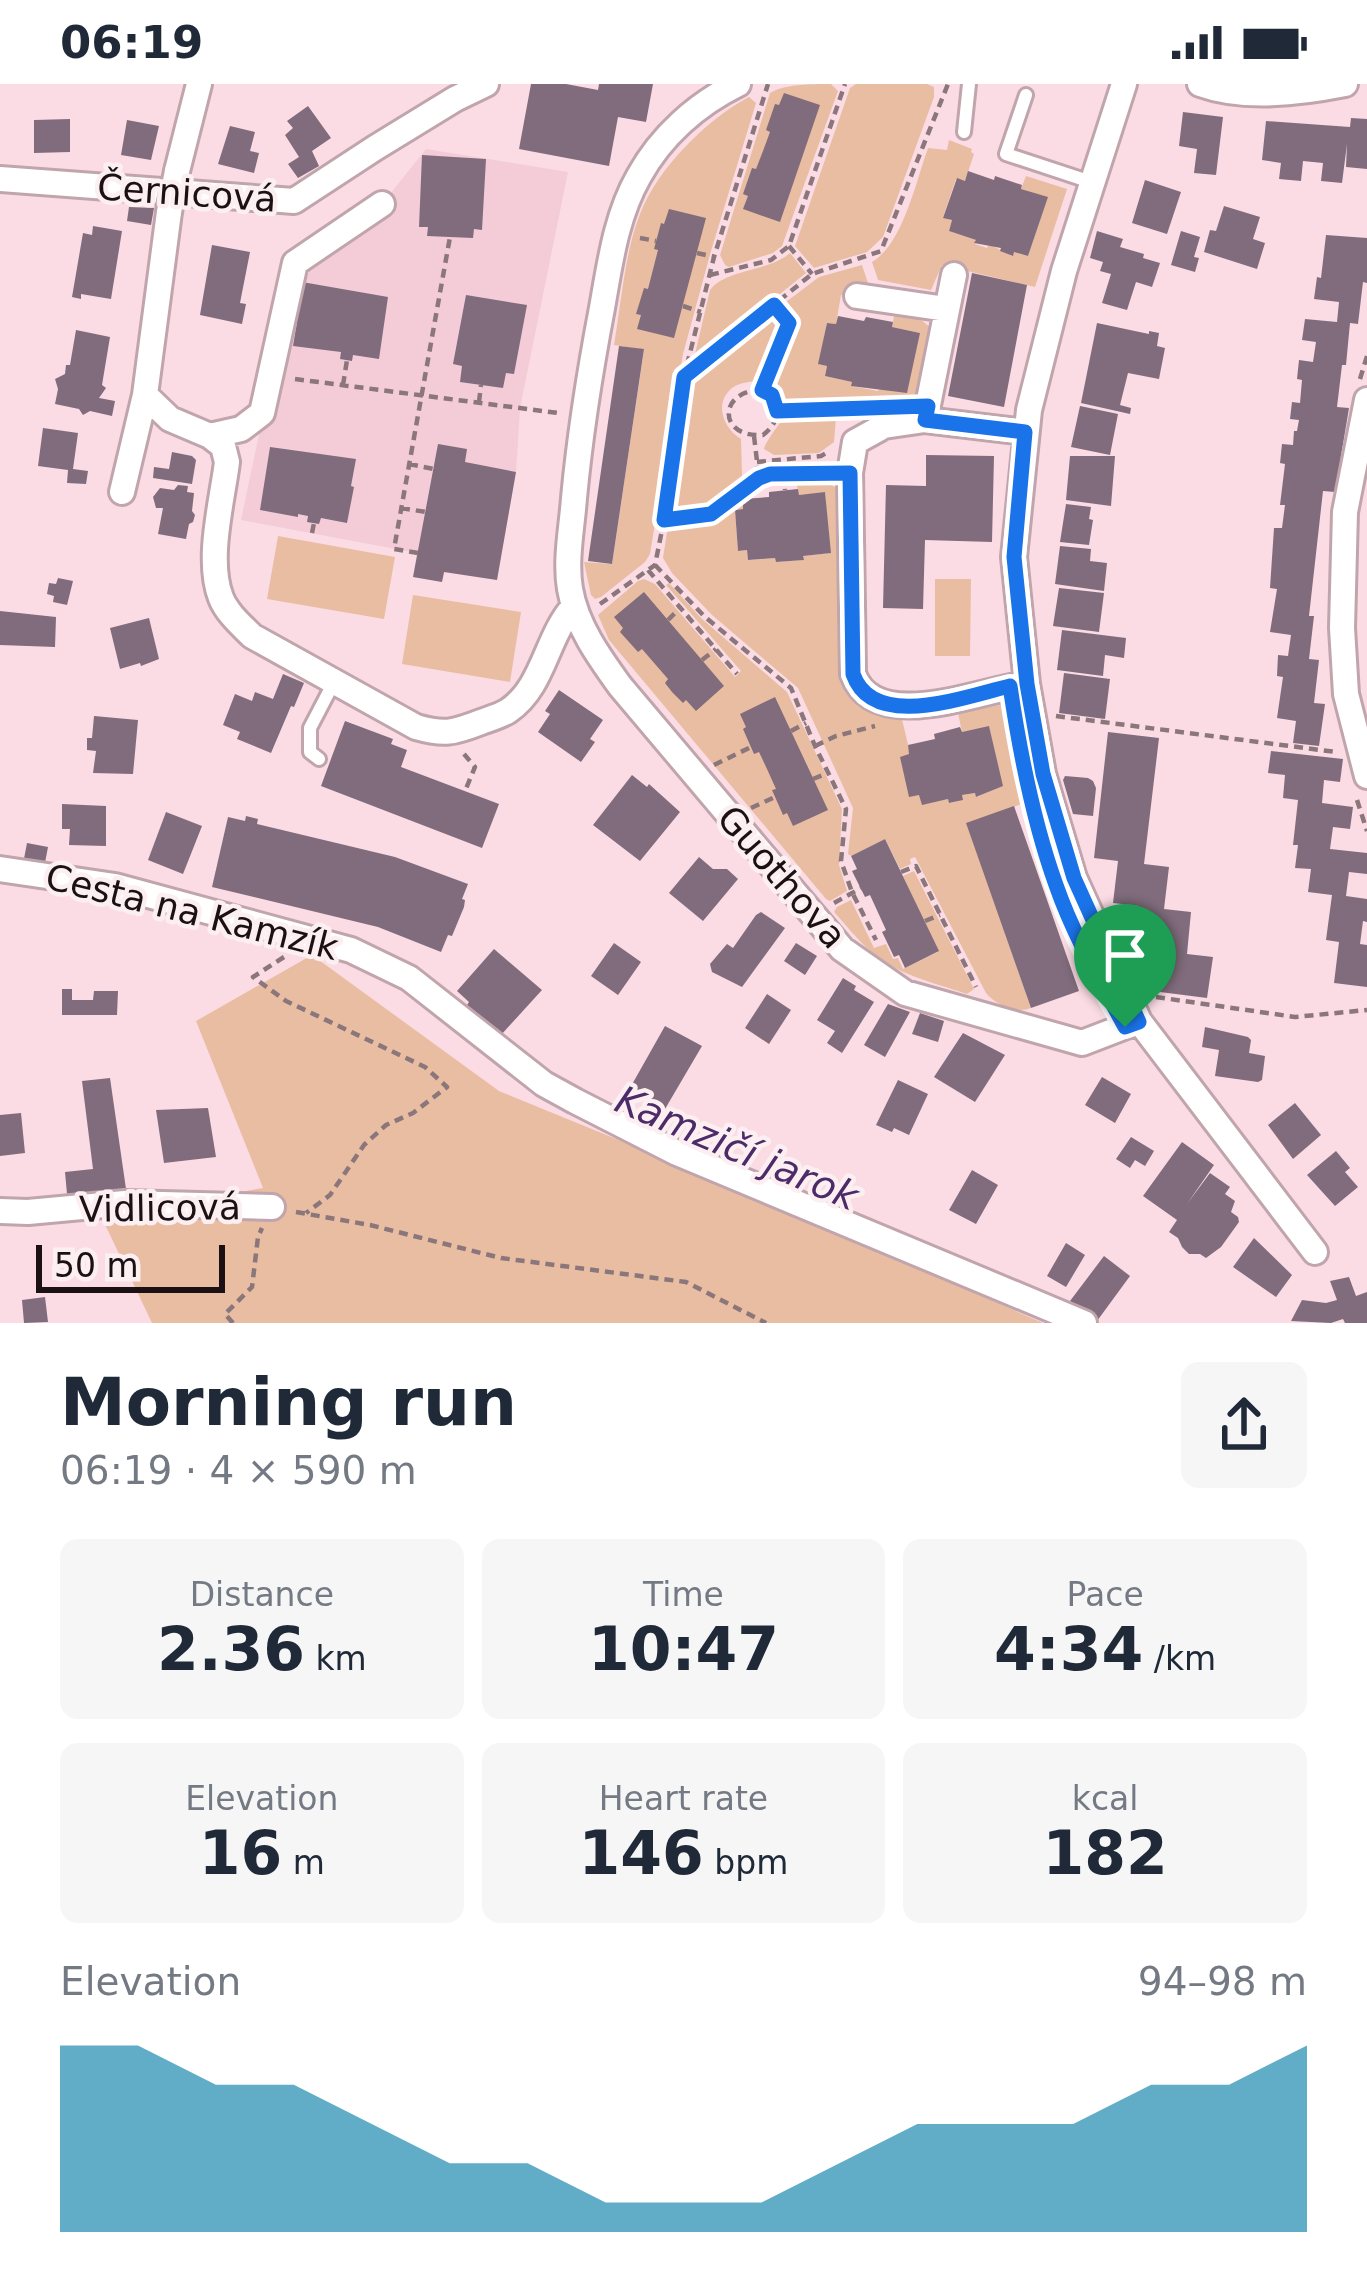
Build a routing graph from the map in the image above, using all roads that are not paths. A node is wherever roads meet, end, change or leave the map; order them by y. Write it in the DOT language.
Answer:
graph roads {
  1 [pos="199,84"];
  2 [pos="485,84"];
  3 [pos="969,84"];
  4 [pos="1124,84"];
  5 [pos="1200,84"];
  6 [pos="1345,84"];
  7 [pos="745,87"];
  8 [pos="1026,95"];
  9 [pos="964,132"];
  10 [pos="0,179"];
  11 [pos="1090,182"];
  12 [pos="382,204"];
  13 [pos="954,275"];
  14 [pos="856,296"];
  15 [pos="946,309"];
  16 [pos="145,395"];
  17 [pos="1367,400"];
  18 [pos="925,420"];
  19 [pos="1025,432"];
  20 [pos="210,436"];
  21 [pos="122,492"];
  22 [pos="582,608"];
  23 [pos="329,680"];
  24 [pos="1027,684"];
  25 [pos="319,759"];
  26 [pos="1364,766"];
  27 [pos="0,868"];
  28 [pos="1139,1022"];
  29 [pos="272,1208"];
  30 [pos="0,1211"];
  31 [pos="1315,1252"];
  32 [pos="1084,1323"];
  1 -- 16 [label="street, bridge"];
  2 -- 10 [label="street, Černicová"];
  3 -- 9 [label="lane"];
  4 -- 11 [label="street"];
  5 -- 6 [label="street"];
  7 -- 22 [label="street, Guothova"];
  8 -- 11 [label="lane"];
  11 -- 19 [label="street"];
  12 -- 20 [label="street"];
  13 -- 15 [label="street"];
  14 -- 15 [label="street"];
  15 -- 18 [label="street"];
  16 -- 20 [label="street"];
  16 -- 21 [label="street"];
  17 -- 26 [label="street"];
  18 -- 19 [label="street"];
  18 -- 24 [label="street"];
  19 -- 24 [label="street"];
  20 -- 23 [label="street"];
  22 -- 23 [label="street"];
  22 -- 28 [label="street, Guothova"];
  23 -- 25 [label="lane"];
  24 -- 28 [label="street"];
  27 -- 32 [label="street, Cesta na Kamzík"];
  28 -- 31 [label="street"];
  29 -- 30 [label="street, Vidlicová"];
}
